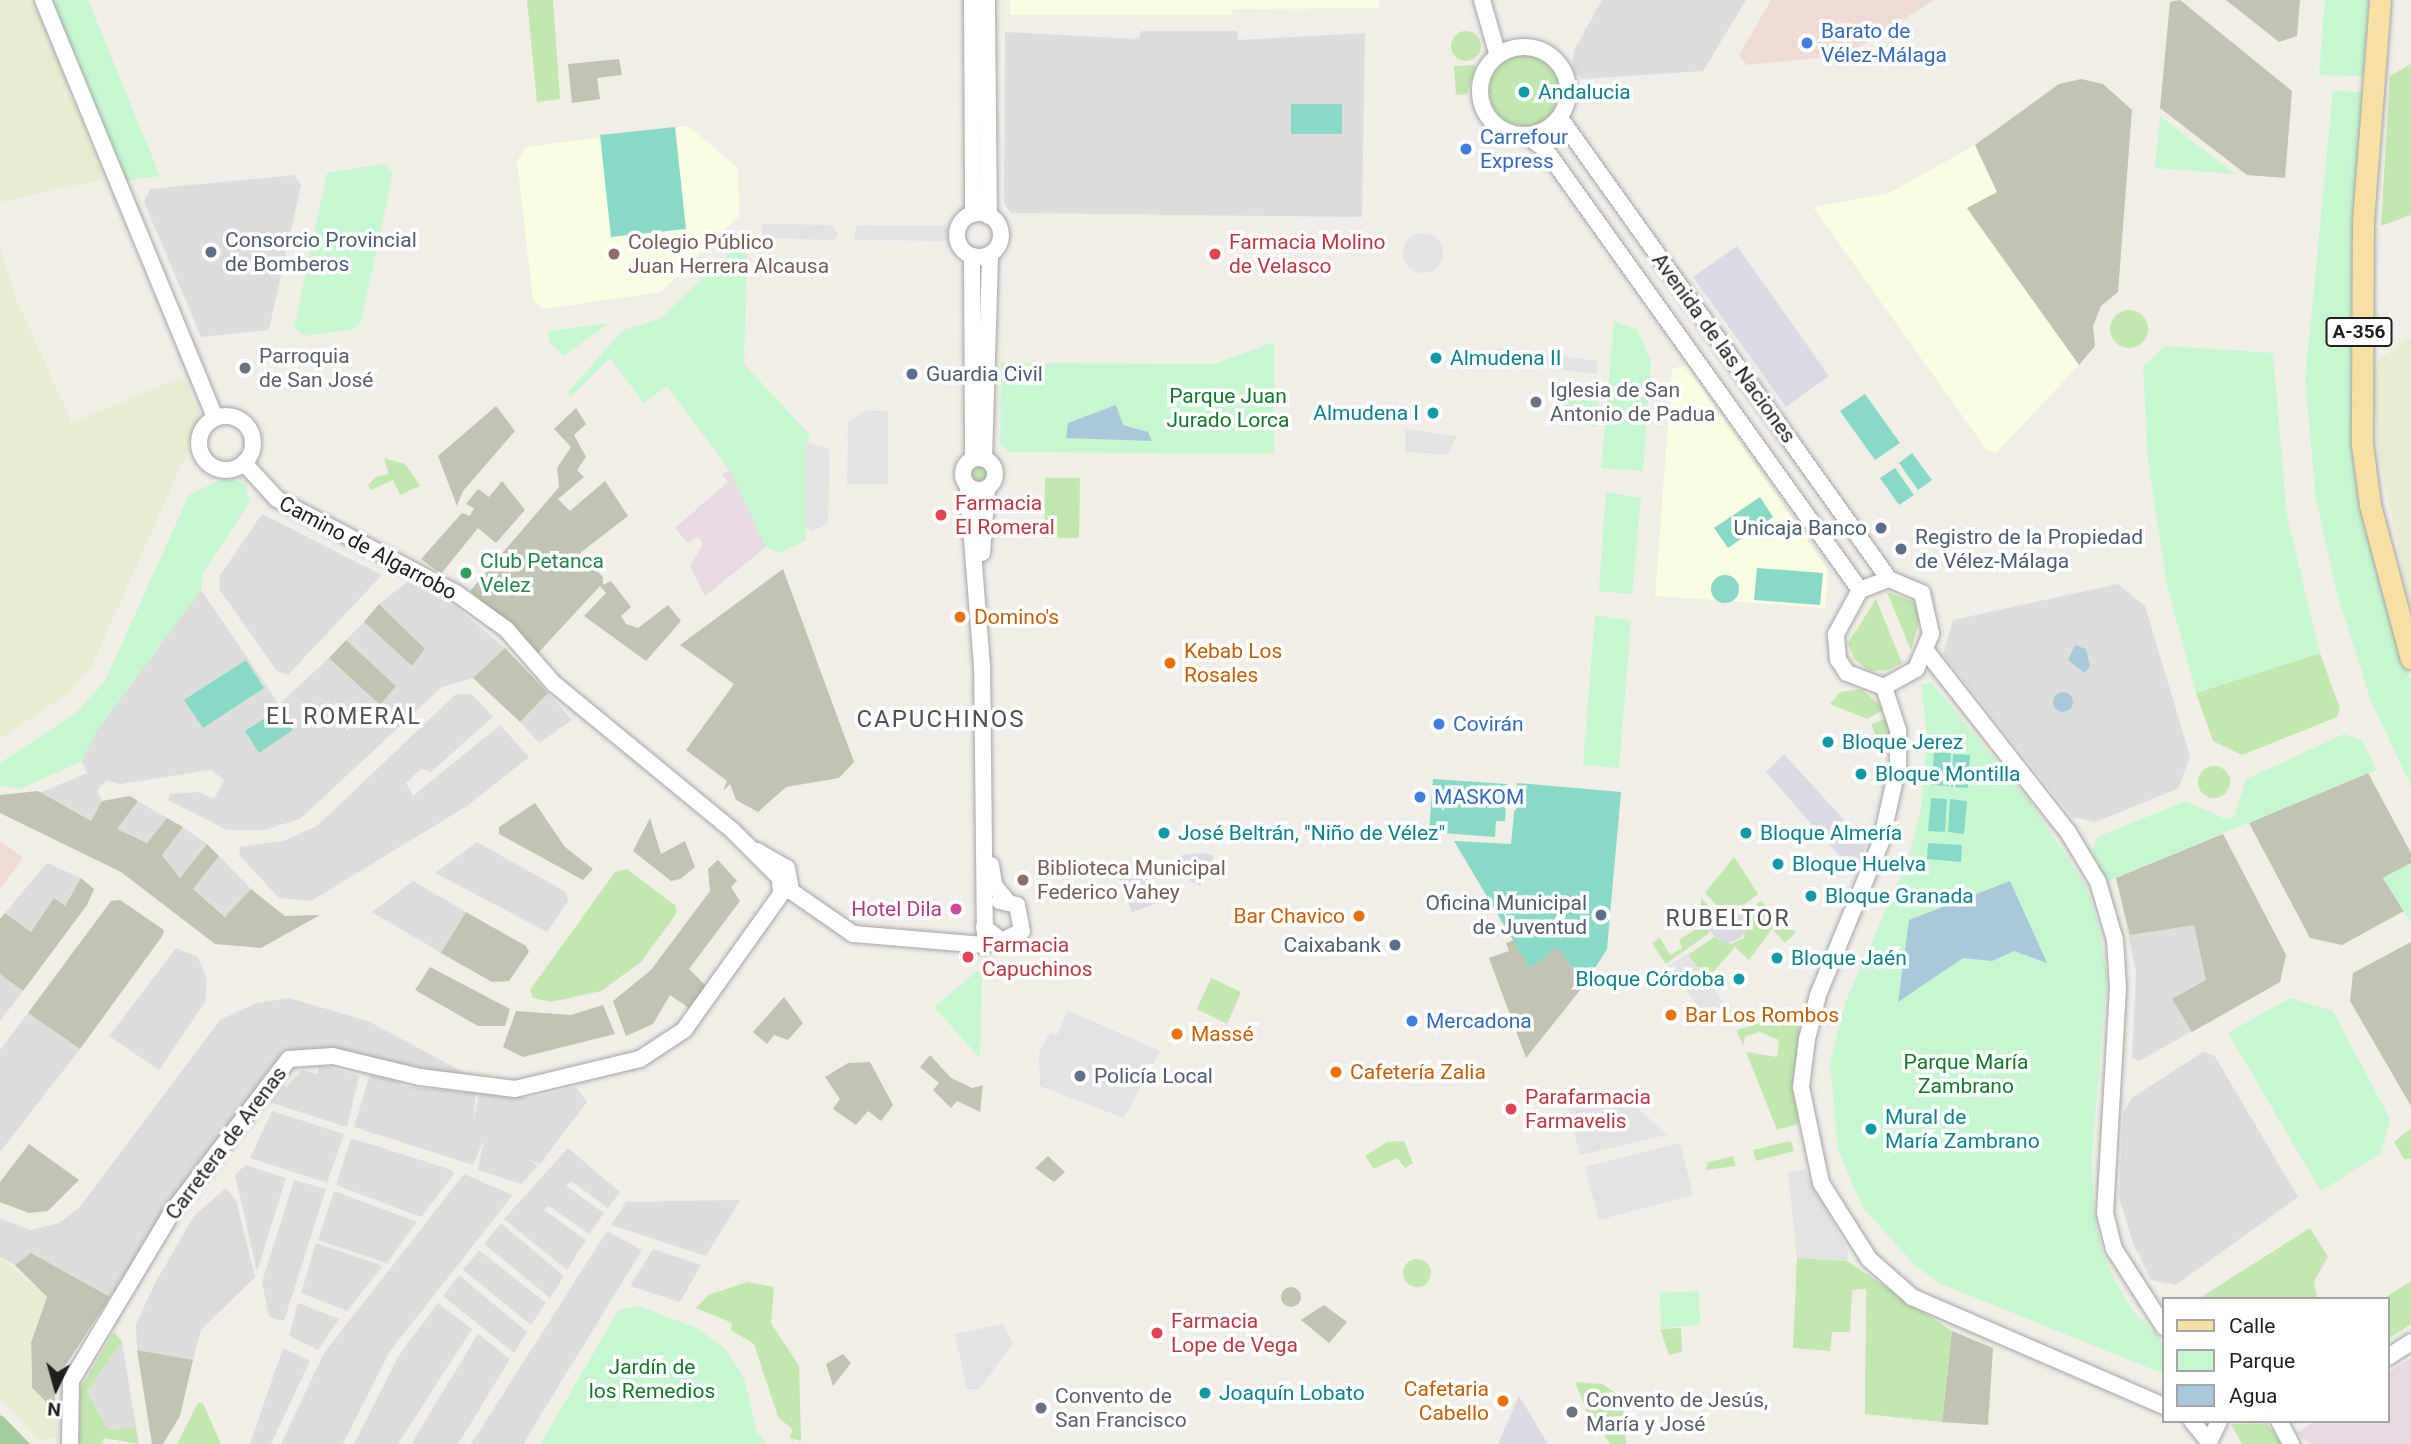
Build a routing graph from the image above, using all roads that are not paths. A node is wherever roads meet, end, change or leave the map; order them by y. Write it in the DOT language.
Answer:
graph roads {
  1 [pos="43,0"];
  2 [pos="972,0"];
  3 [pos="988,0"];
  4 [pos="1482,0"];
  5 [pos="2380,0"];
  6 [pos="1498,56"];
  7 [pos="1560,118"];
  8 [pos="1527,135"];
  9 [pos="981,215"];
  10 [pos="990,254"];
  11 [pos="972,256"];
  12 [pos="215,418"];
  13 [pos="978,459"];
  14 [pos="244,463"];
  15 [pos="968,487"];
  16 [pos="987,489"];
  17 [pos="1889,579"];
  18 [pos="1860,590"];
  19 [pos="979,593"];
  20 [pos="1926,651"];
  21 [pos="2411,659"];
  22 [pos="1884,687"];
  23 [pos="981,754"];
  24 [pos="786,892"];
  25 [pos="1007,901"];
  26 [pos="984,921"];
  27 [pos="2162,1324"];
  28 [pos="2411,1342"];
  29 [pos="2390,1356"];
  30 [pos="2162,1405"];
  31 [pos="2194,1423"];
  32 [pos="2218,1423"];
  33 [pos="2208,1442"];
  34 [pos="71,1444"];
  1 -- 12 [label="street"];
  2 -- 9 [label="street"];
  3 -- 9 [label="street"];
  4 -- 6 [label="street"];
  5 -- 21 [label="main road, A-356"];
  6 -- 7 [label="street"];
  6 -- 8 [label="street"];
  7 -- 8 [label="street"];
  7 -- 17 [label="street, Avenida de las Naciones"];
  8 -- 18 [label="street, Avenida de las Naciones"];
  9 -- 10 [label="street"];
  9 -- 11 [label="street"];
  10 -- 11 [label="street"];
  10 -- 13 [label="street"];
  11 -- 13 [label="street"];
  12 -- 14 [label="street"];
  12 -- 14 [label="street"];
  13 -- 15 [label="street"];
  13 -- 16 [label="street"];
  14 -- 24 [label="street, Camino de Algarrobo"];
  15 -- 16 [label="street"];
  15 -- 19 [label="street"];
  16 -- 19 [label="street"];
  17 -- 18 [label="street"];
  17 -- 20 [label="street"];
  18 -- 22 [label="street"];
  19 -- 23 [label="street"];
  20 -- 22 [label="street"];
  20 -- 27 [label="street"];
  22 -- 30 [label="street"];
  23 -- 25 [label="street"];
  23 -- 26 [label="street"];
  24 -- 26 [label="street"];
  24 -- 34 [label="street, Carretera de Arenas"];
  25 -- 26 [label="street"];
  25 -- 26 [label="street"];
  28 -- 29 [label="street"];
  31 -- 33 [label="street"];
  32 -- 33 [label="street"];
}
